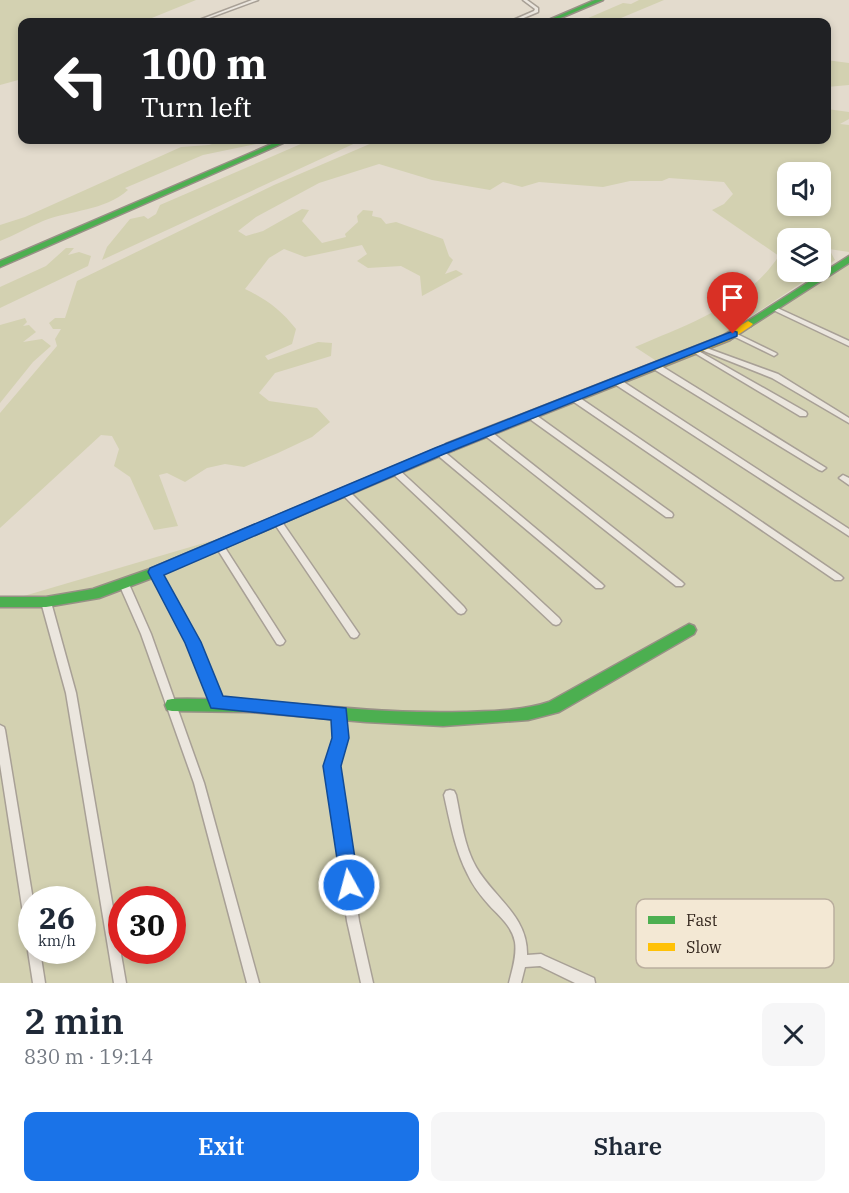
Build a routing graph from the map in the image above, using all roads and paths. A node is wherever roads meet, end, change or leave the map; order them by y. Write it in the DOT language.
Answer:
graph roads {
  1 [pos="256,0"];
  2 [pos="525,0"];
  3 [pos="600,0"];
  4 [pos="608,0"];
  5 [pos="207,18"];
  6 [pos="522,18"];
  7 [pos="557,18"];
  8 [pos="565,18"];
  9 [pos="265,144"];
  10 [pos="277,144"];
  11 [pos="0,258"];
  12 [pos="849,259"];
  13 [pos="0,264"];
  14 [pos="773,308"];
  15 [pos="733,334"];
  16 [pos="849,344"];
  17 [pos="698,349"];
  18 [pos="774,354"];
  19 [pos="655,366"];
  20 [pos="616,381"];
  21 [pos="574,398"];
  22 [pos="803,414"];
  23 [pos="530,415"];
  24 [pos="849,421"];
  25 [pos="486,432"];
  26 [pos="438,451"];
  27 [pos="822,468"];
  28 [pos="394,470"];
  29 [pos="345,492"];
  30 [pos="669,515"];
  31 [pos="277,521"];
  32 [pos="849,533"];
  33 [pos="219,546"];
  34 [pos="155,572"];
  35 [pos="838,578"];
  36 [pos="124,584"];
  37 [pos="679,584"];
  38 [pos="599,585"];
  39 [pos="0,602"];
  40 [pos="46,602"];
  41 [pos="461,610"];
  42 [pos="556,621"];
  43 [pos="689,630"];
  44 [pos="354,634"];
  45 [pos="280,641"];
  46 [pos="217,703"];
  47 [pos="172,705"];
  48 [pos="340,713"];
  49 [pos="0,730"];
  50 [pos="450,795"];
  51 [pos="25,886"];
  52 [pos="523,961"];
  53 [pos="36,964"];
  54 [pos="39,983"];
  55 [pos="120,983"];
  56 [pos="253,983"];
  57 [pos="367,983"];
  58 [pos="515,983"];
  59 [pos="589,983"];
  1 -- 5 [label="street"];
  2 -- 6 [label="street"];
  3 -- 7 [label="street"];
  4 -- 8 [label="street"];
  9 -- 11 [label="street"];
  10 -- 13 [label="street"];
  12 -- 14 [label="street"];
  14 -- 15 [label="street"];
  14 -- 16 [label="street"];
  15 -- 17 [label="street"];
  15 -- 18 [label="street"];
  17 -- 19 [label="street"];
  17 -- 22 [label="street"];
  17 -- 24 [label="street"];
  19 -- 20 [label="street"];
  19 -- 27 [label="street"];
  20 -- 21 [label="street"];
  20 -- 32 [label="street"];
  21 -- 23 [label="street"];
  21 -- 35 [label="street"];
  23 -- 25 [label="street"];
  23 -- 30 [label="street"];
  25 -- 26 [label="street"];
  25 -- 37 [label="street"];
  26 -- 28 [label="street"];
  26 -- 38 [label="street"];
  28 -- 29 [label="street"];
  28 -- 42 [label="street"];
  29 -- 31 [label="street"];
  29 -- 41 [label="street"];
  31 -- 33 [label="street"];
  31 -- 44 [label="street"];
  33 -- 34 [label="street"];
  33 -- 45 [label="street"];
  34 -- 36 [label="street"];
  34 -- 46 [label="street"];
  36 -- 40 [label="street"];
  36 -- 47 [label="street"];
  39 -- 40 [label="street"];
  40 -- 55 [label="street"];
  43 -- 48 [label="street"];
  46 -- 47 [label="street"];
  46 -- 48 [label="street"];
  47 -- 56 [label="street"];
  48 -- 57 [label="street"];
  49 -- 51 [label="street"];
  50 -- 52 [label="street"];
  52 -- 58 [label="street"];
  52 -- 59 [label="street"];
  53 -- 54 [label="street"];
}
